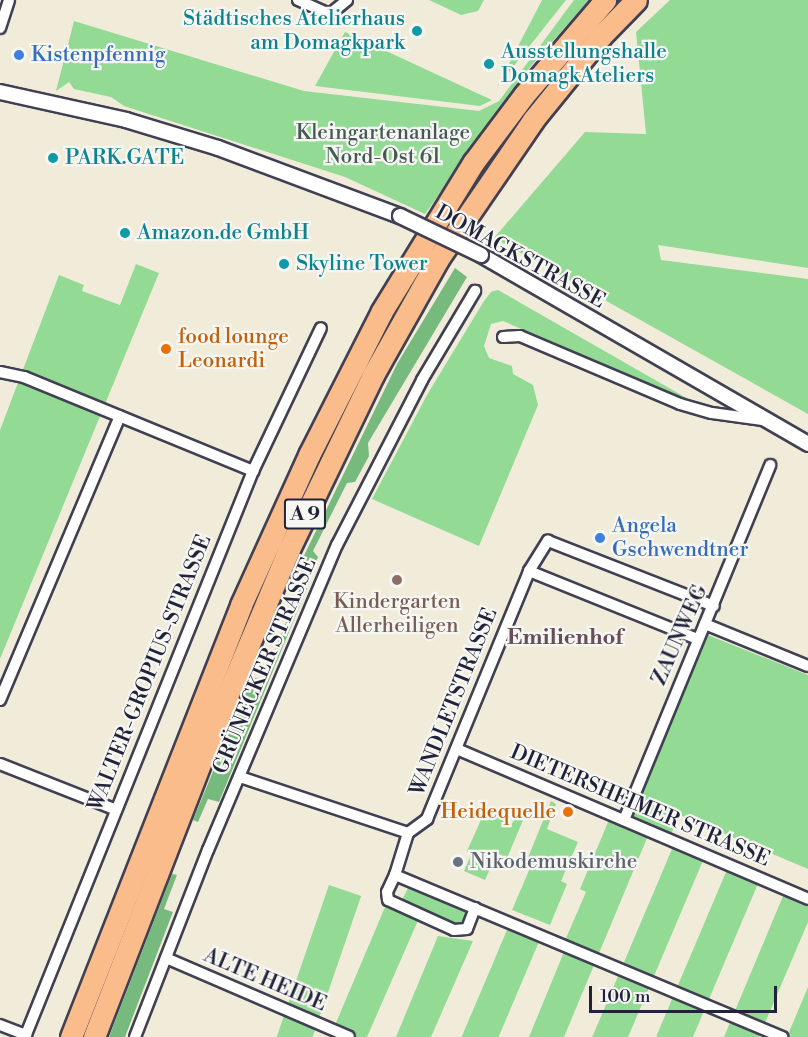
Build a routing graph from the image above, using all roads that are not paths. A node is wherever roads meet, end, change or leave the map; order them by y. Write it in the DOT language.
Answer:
graph roads {
  1 [pos="9,0"];
  2 [pos="298,0"];
  3 [pos="347,0"];
  4 [pos="605,0"];
  5 [pos="636,0"];
  6 [pos="0,28"];
  7 [pos="0,92"];
  8 [pos="475,291"];
  9 [pos="321,328"];
  10 [pos="503,337"];
  11 [pos="0,372"];
  12 [pos="120,416"];
  13 [pos="764,420"];
  14 [pos="808,444"];
  15 [pos="770,465"];
  16 [pos="253,471"];
  17 [pos="529,571"];
  18 [pos="714,606"];
  19 [pos="705,624"];
  20 [pos="697,639"];
  21 [pos="808,666"];
  22 [pos="0,700"];
  23 [pos="457,749"];
  24 [pos="0,764"];
  25 [pos="240,777"];
  26 [pos="114,809"];
  27 [pos="624,820"];
  28 [pos="408,833"];
  29 [pos="394,875"];
  30 [pos="808,899"];
  31 [pos="474,908"];
  32 [pos="166,958"];
  33 [pos="0,1025"];
  34 [pos="26,1036"];
  35 [pos="71,1037"];
  36 [pos="94,1037"];
  37 [pos="135,1037"];
  38 [pos="349,1037"];
  39 [pos="783,1037"];
  1 -- 6 [label="street"];
  2 -- 3 [label="street"];
  4 -- 35 [label="highway, A 9"];
  5 -- 36 [label="highway, A 9"];
  7 -- 13 [label="street, DOMAGKSTRASSE, bridge"];
  8 -- 25 [label="street, GRÜNECKER STRASSE"];
  9 -- 16 [label="street, WALTER-GROPIUS-STRASSE"];
  10 -- 13 [label="street, DOMAGKSTRASSE"];
  11 -- 12 [label="street"];
  12 -- 16 [label="street"];
  12 -- 22 [label="street"];
  13 -- 14 [label="street, DOMAGKSTRASSE"];
  15 -- 18 [label="street, ZAUNWEG"];
  16 -- 26 [label="street, WALTER-GROPIUS-STRASSE"];
  17 -- 18 [label="street, WANDLETSTRASSE"];
  17 -- 20 [label="street"];
  17 -- 23 [label="street, WANDLETSTRASSE"];
  18 -- 19 [label="street, ZAUNWEG"];
  19 -- 20 [label="street, ZAUNWEG"];
  19 -- 21 [label="street"];
  20 -- 27 [label="street, ZAUNWEG"];
  23 -- 27 [label="street, DIETERSHEIMER STRASSE"];
  23 -- 28 [label="street, WANDLETSTRASSE"];
  24 -- 26 [label="street"];
  25 -- 28 [label="street"];
  25 -- 32 [label="street, GRÜNECKER STRASSE"];
  26 -- 34 [label="street, WALTER-GROPIUS-STRASSE"];
  27 -- 30 [label="street, DIETERSHEIMER STRASSE"];
  28 -- 29 [label="street"];
  29 -- 31 [label="street"];
  29 -- 31 [label="street"];
  31 -- 39 [label="street"];
  32 -- 37 [label="street, GRÜNECKER STRASSE"];
  32 -- 38 [label="street, ALTE HEIDE"];
  33 -- 34 [label="street"];
}
